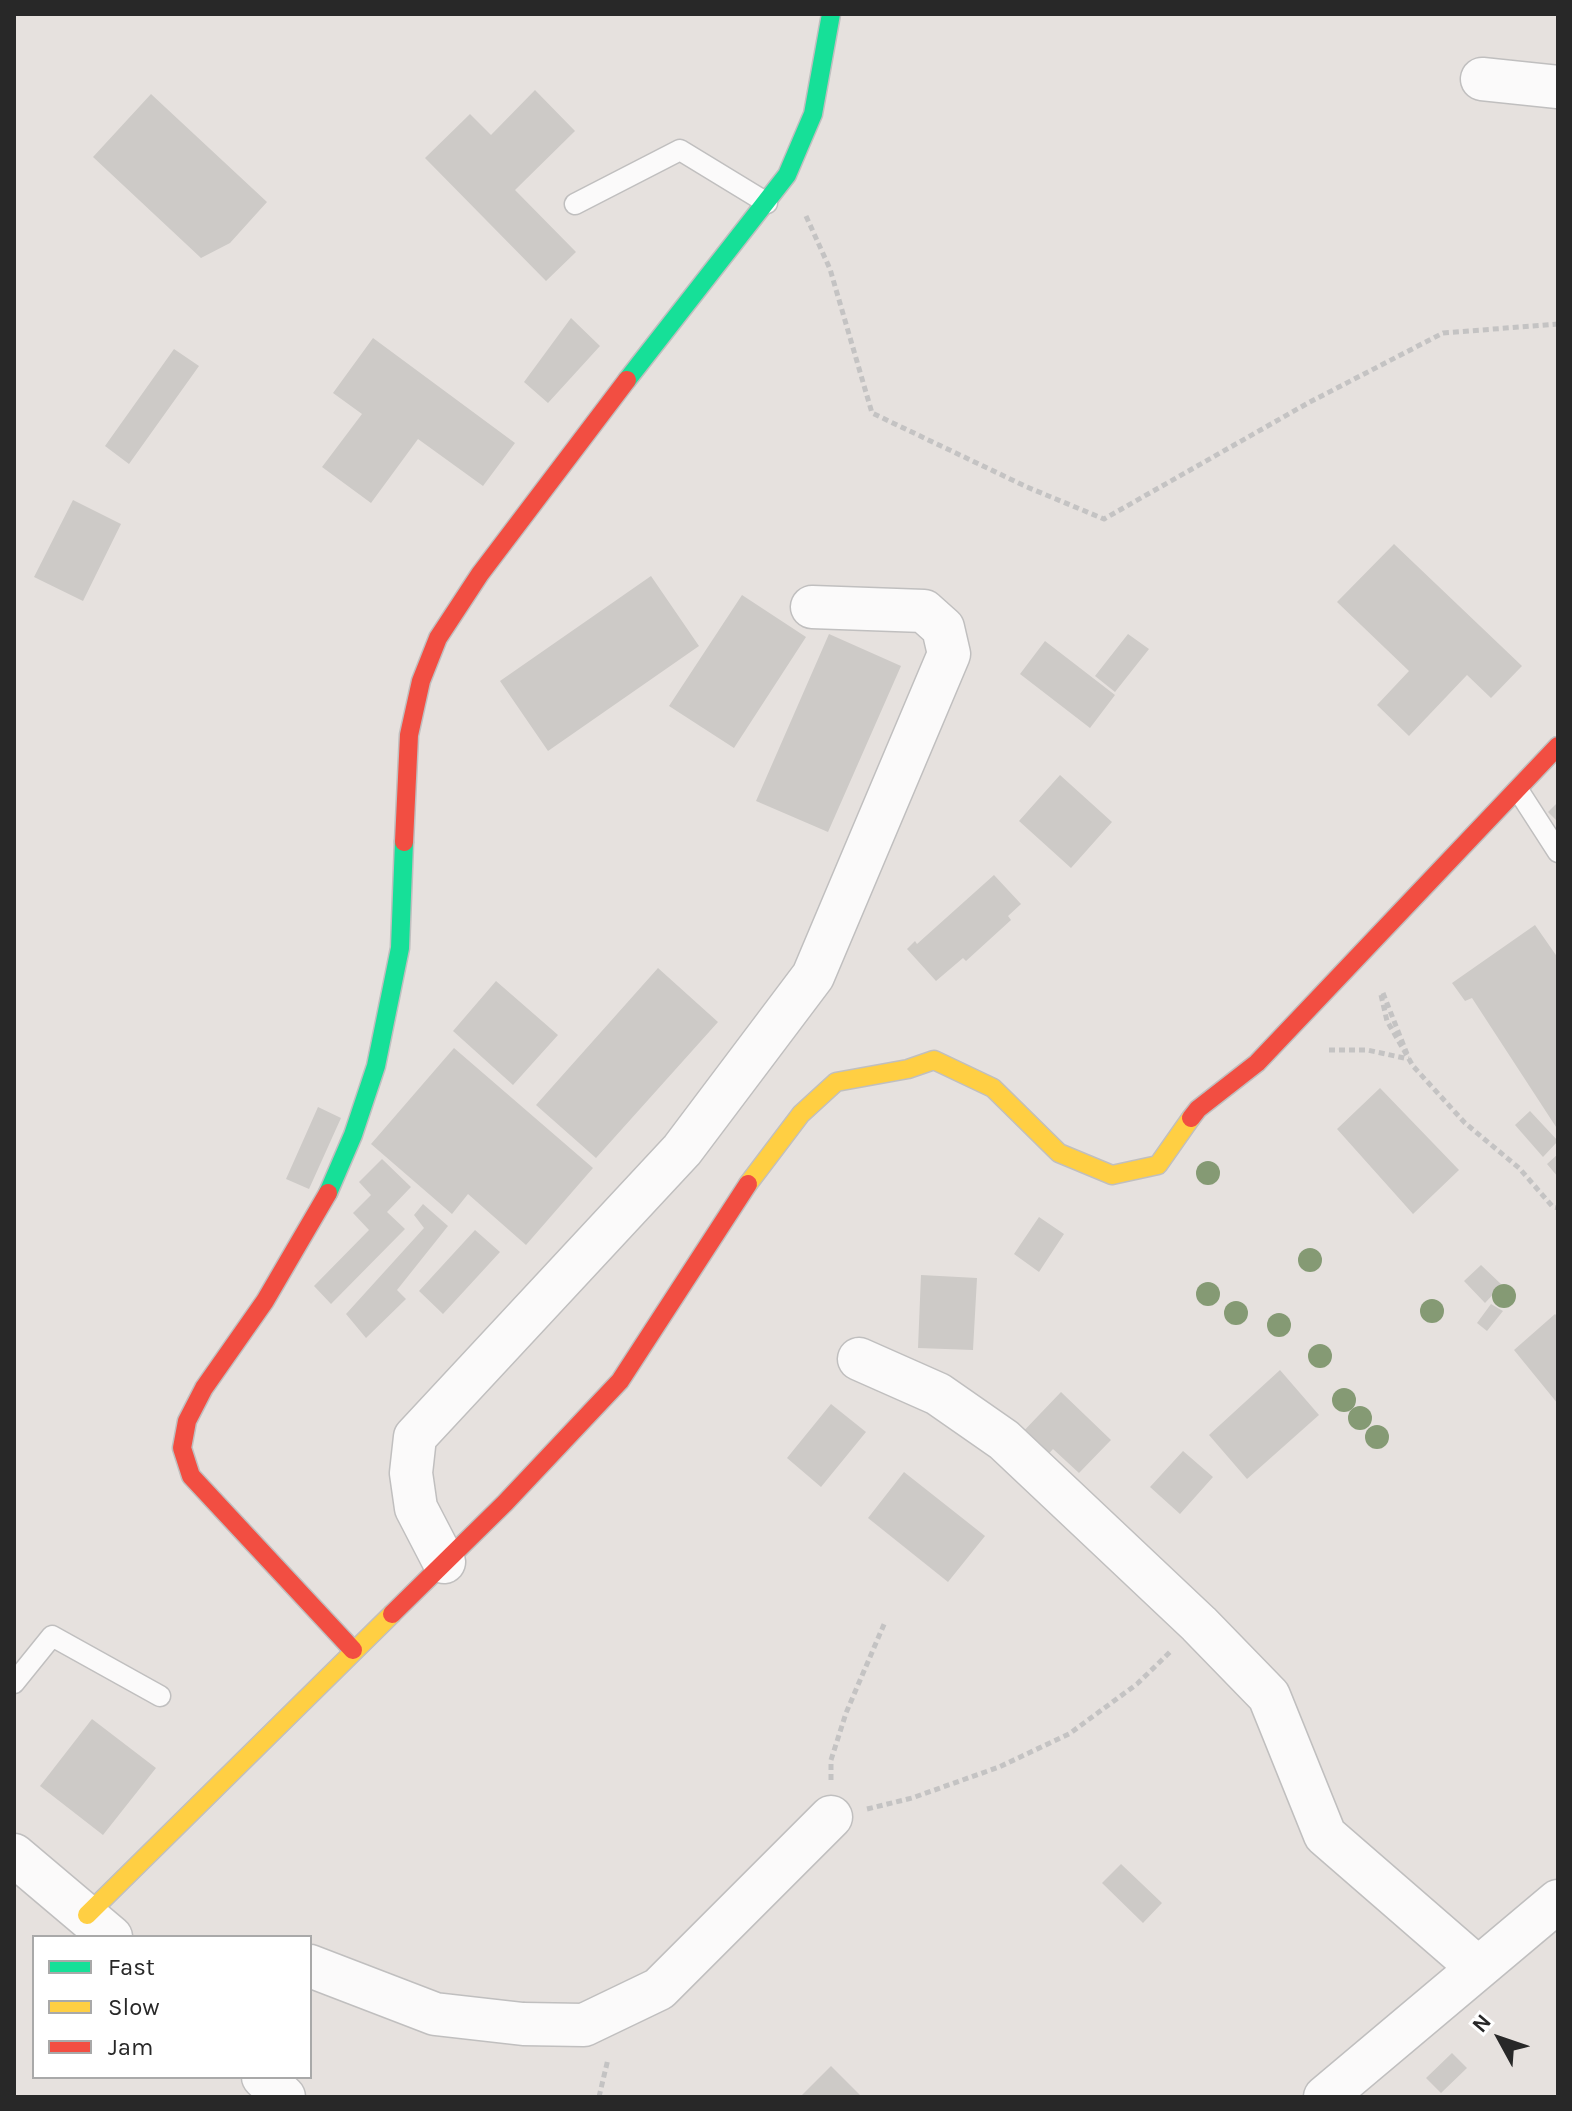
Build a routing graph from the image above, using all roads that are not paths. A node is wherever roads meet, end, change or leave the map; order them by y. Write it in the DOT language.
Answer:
graph roads {
  1 [pos="831,14"];
  2 [pos="1482,79"];
  3 [pos="1558,87"];
  4 [pos="767,203"];
  5 [pos="575,204"];
  6 [pos="812,607"];
  7 [pos="1558,746"];
  8 [pos="1518,790"];
  9 [pos="1558,852"];
  10 [pos="859,1359"];
  11 [pos="444,1562"];
  12 [pos="353,1650"];
  13 [pos="14,1683"];
  14 [pos="160,1696"];
  15 [pos="831,1817"];
  16 [pos="14,1855"];
  17 [pos="1558,1901"];
  18 [pos="99,1926"];
  19 [pos="312,1967"];
  20 [pos="1477,1967"];
  21 [pos="265,2079"];
  22 [pos="284,2097"];
  23 [pos="1325,2097"];
  1 -- 4 [label="street"];
  2 -- 3 [label="street"];
  4 -- 5 [label="lane"];
  4 -- 12 [label="street"];
  6 -- 11 [label="street"];
  7 -- 8 [label="street"];
  8 -- 9 [label="lane"];
  8 -- 11 [label="street"];
  10 -- 20 [label="street"];
  11 -- 12 [label="street"];
  12 -- 18 [label="street"];
  13 -- 14 [label="lane"];
  15 -- 19 [label="street"];
  16 -- 18 [label="street"];
  17 -- 20 [label="street"];
  20 -- 23 [label="street"];
  21 -- 22 [label="street"];
}
